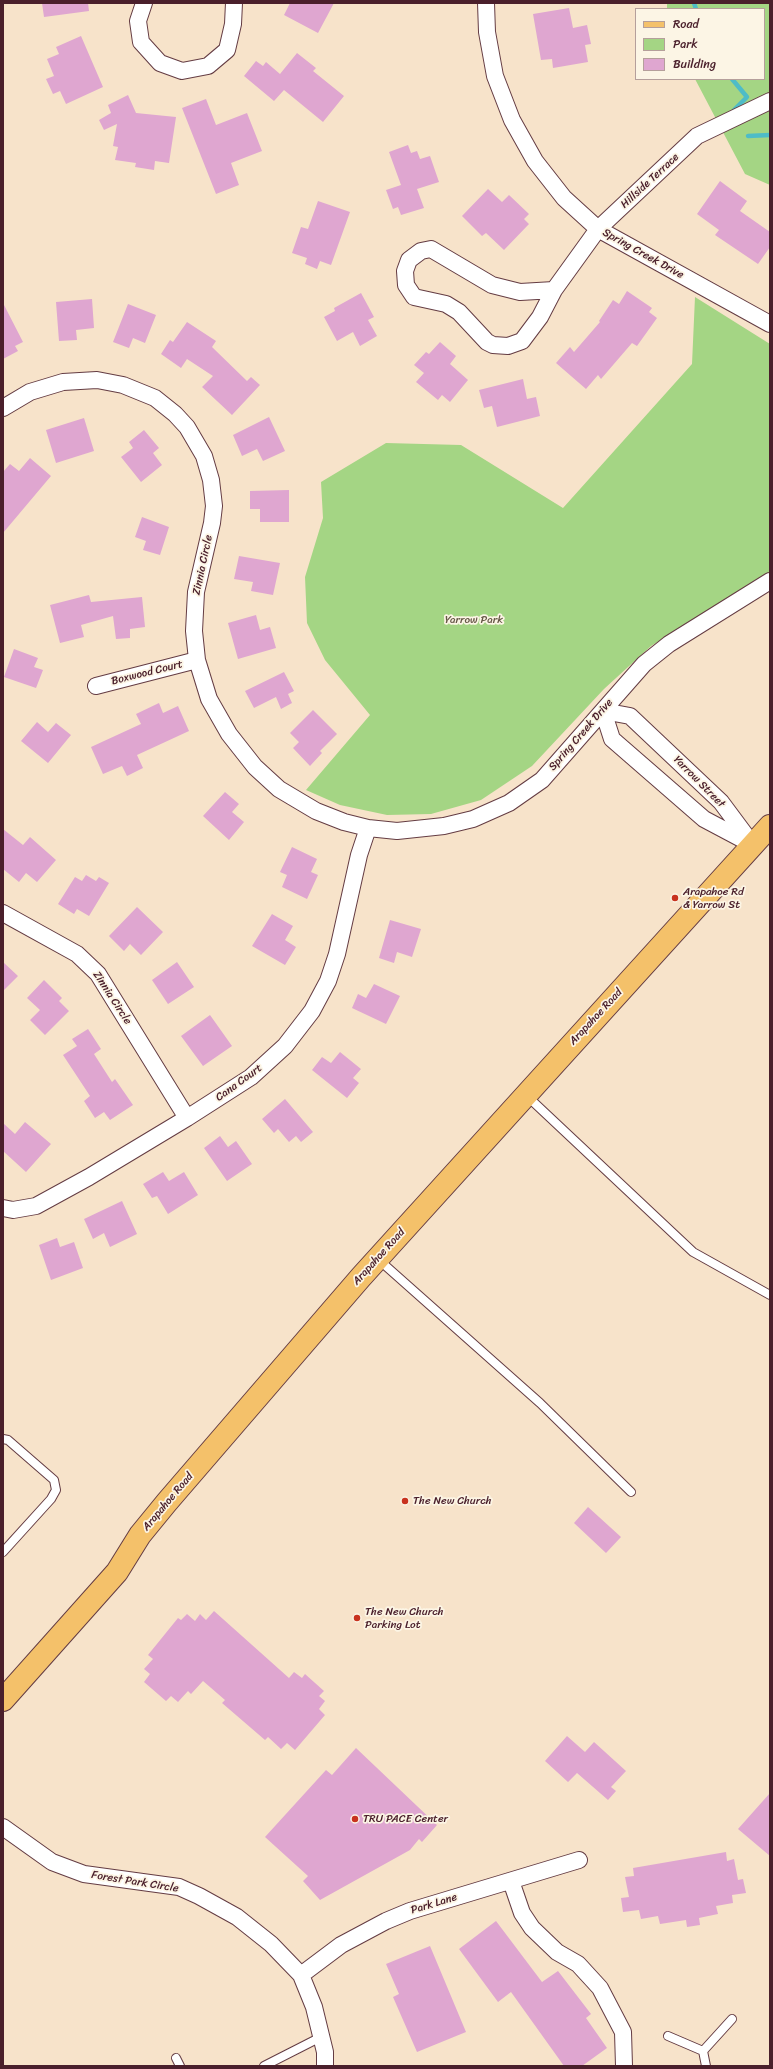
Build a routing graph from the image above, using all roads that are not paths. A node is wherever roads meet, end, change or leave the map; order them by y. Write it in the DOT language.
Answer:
graph roads {
  1 [pos="144,3"];
  2 [pos="234,3"];
  3 [pos="486,3"];
  4 [pos="770,101"];
  5 [pos="598,229"];
  6 [pos="554,290"];
  7 [pos="770,324"];
  8 [pos="3,408"];
  9 [pos="770,581"];
  10 [pos="197,660"];
  11 [pos="96,686"];
  12 [pos="603,710"];
  13 [pos="770,826"];
  14 [pos="368,828"];
  15 [pos="753,845"];
  16 [pos="3,913"];
  17 [pos="524,1094"];
  18 [pos="187,1118"];
  19 [pos="3,1208"];
  20 [pos="378,1258"];
  21 [pos="770,1295"];
  22 [pos="3,1439"];
  23 [pos="631,1492"];
  24 [pos="3,1552"];
  25 [pos="6,1696"];
  26 [pos="3,1828"];
  27 [pos="579,1860"];
  28 [pos="511,1881"];
  29 [pos="301,1975"];
  30 [pos="732,2019"];
  31 [pos="668,2036"];
  32 [pos="321,2038"];
  33 [pos="703,2051"];
  34 [pos="176,2058"];
  35 [pos="180,2066"];
  36 [pos="264,2066"];
  37 [pos="325,2066"];
  38 [pos="624,2066"];
  39 [pos="706,2066"];
  1 -- 2 [label="street"];
  3 -- 5 [label="street, Spring Creek Drive"];
  4 -- 5 [label="street, Hillside Terrace"];
  5 -- 6 [label="street, Hillside Terrace"];
  5 -- 7 [label="street, Spring Creek Drive"];
  6 -- 6 [label="street, Hillside Terrace"];
  8 -- 10 [label="street, Zinnia Circle"];
  9 -- 12 [label="street, Spring Creek Drive"];
  10 -- 11 [label="street, Boxwood Court"];
  10 -- 14 [label="street, Zinnia Circle"];
  12 -- 14 [label="street, Spring Creek Drive"];
  12 -- 15 [label="street, Yarrow Street"];
  12 -- 15 [label="street, Yarrow Street"];
  13 -- 15 [label="main road, Arapahoe Road"];
  14 -- 18 [label="street, Cana Court"];
  15 -- 17 [label="main road, Arapahoe Road"];
  16 -- 18 [label="street, Zinnia Circle"];
  17 -- 20 [label="main road, Arapahoe Road"];
  17 -- 21 [label="lane"];
  18 -- 19 [label="street, Cana Court"];
  20 -- 23 [label="lane"];
  20 -- 25 [label="main road, Arapahoe Road"];
  22 -- 24 [label="lane"];
  26 -- 29 [label="street, Forest Park Circle"];
  27 -- 28 [label="street, Park Lane"];
  28 -- 29 [label="street, Park Lane"];
  28 -- 38 [label="street"];
  29 -- 32 [label="street, Forest Park Circle"];
  30 -- 33 [label="lane"];
  31 -- 33 [label="lane"];
  32 -- 36 [label="lane"];
  32 -- 37 [label="street, Forest Park Circle"];
  33 -- 39 [label="lane"];
  34 -- 35 [label="lane"];
}
